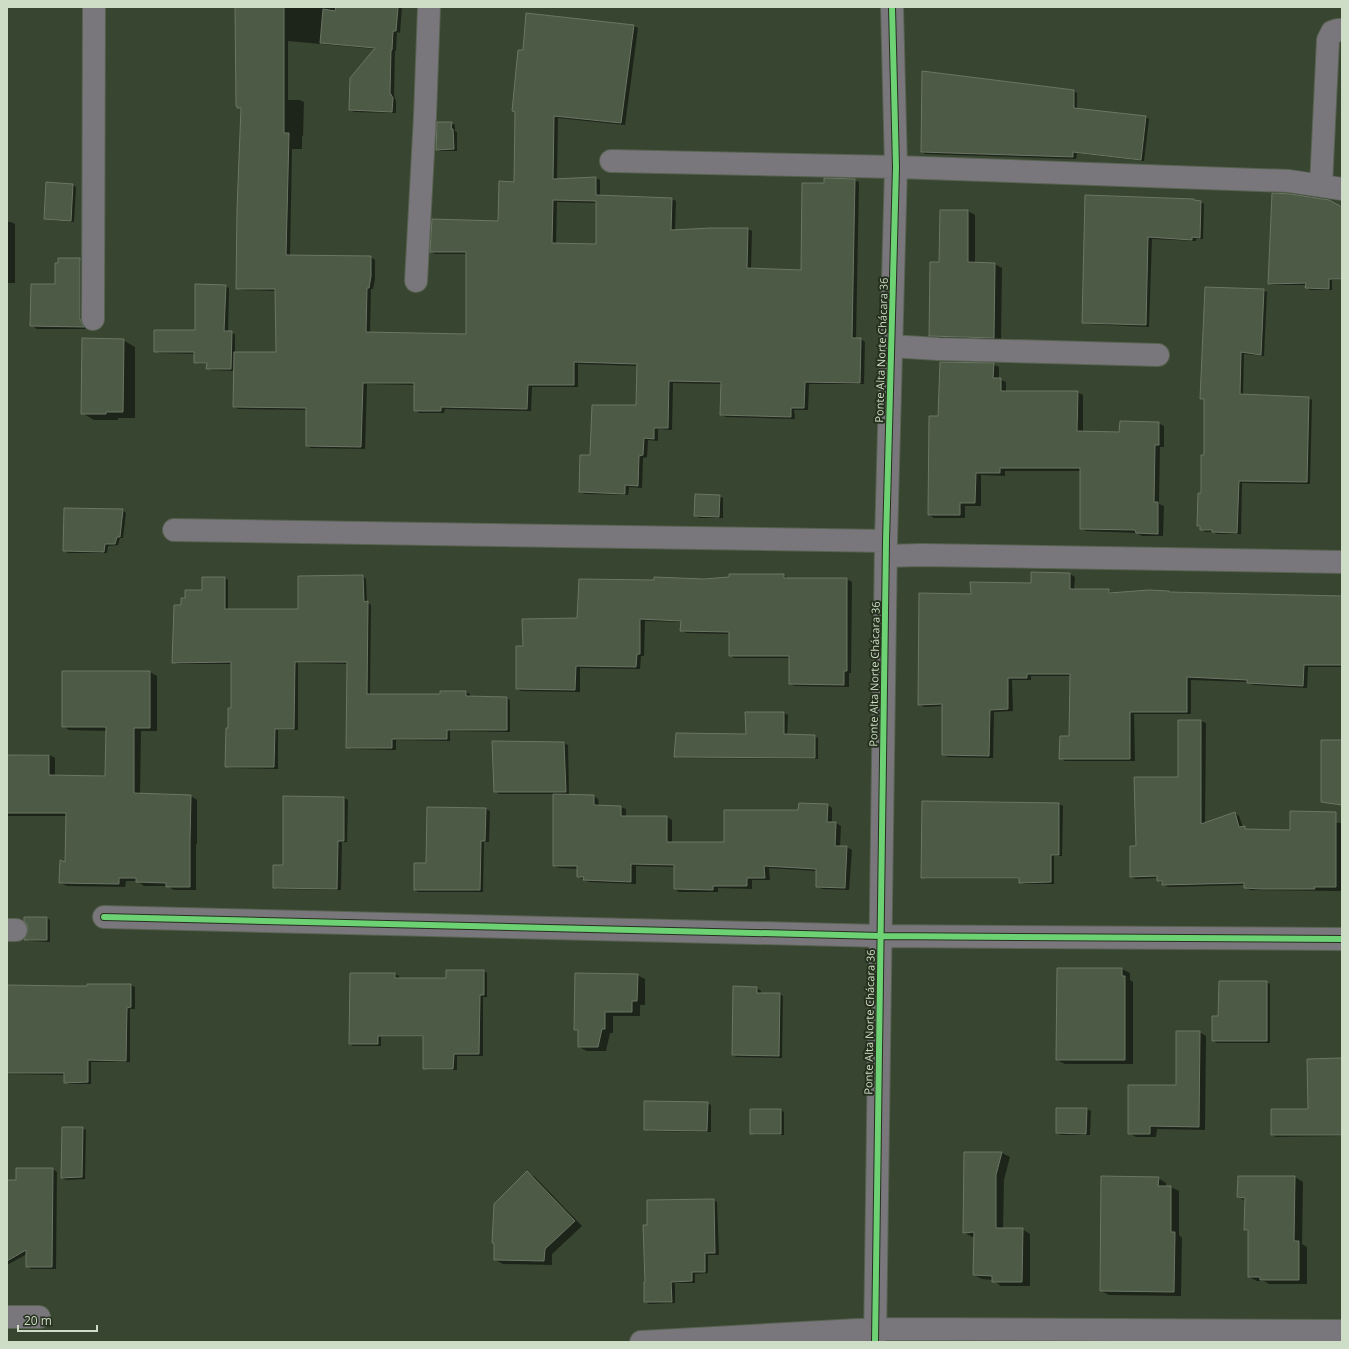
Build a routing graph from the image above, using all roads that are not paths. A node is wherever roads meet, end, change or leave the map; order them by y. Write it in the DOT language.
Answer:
graph roads {
  1 [pos="94,7"];
  2 [pos="429,7"];
  3 [pos="892,7"];
  4 [pos="1342,30"];
  5 [pos="611,161"];
  6 [pos="896,167"];
  7 [pos="1332,187"];
  8 [pos="416,281"];
  9 [pos="94,319"];
  10 [pos="891,346"];
  11 [pos="1158,355"];
  12 [pos="174,530"];
  13 [pos="886,548"];
  14 [pos="1342,562"];
  15 [pos="104,917"];
  16 [pos="881,936"];
  17 [pos="1342,939"];
  18 [pos="7,1317"];
  19 [pos="39,1317"];
  20 [pos="1342,1331"];
  21 [pos="875,1336"];
  22 [pos="641,1342"];
  1 -- 9 [label="street"];
  2 -- 8 [label="street"];
  3 -- 6 [label="street, Ponte Alta Norte Chácara 36"];
  4 -- 7 [label="street"];
  5 -- 6 [label="street"];
  6 -- 7 [label="street"];
  6 -- 10 [label="street, Ponte Alta Norte Chácara 36"];
  10 -- 11 [label="street"];
  10 -- 13 [label="street, Ponte Alta Norte Chácara 36"];
  12 -- 13 [label="street"];
  13 -- 14 [label="street"];
  13 -- 16 [label="street, Ponte Alta Norte Chácara 36"];
  15 -- 16 [label="street"];
  16 -- 17 [label="street"];
  16 -- 21 [label="street, Ponte Alta Norte Chácara 36"];
  18 -- 19 [label="street"];
  20 -- 21 [label="street"];
  21 -- 22 [label="street"];
}
